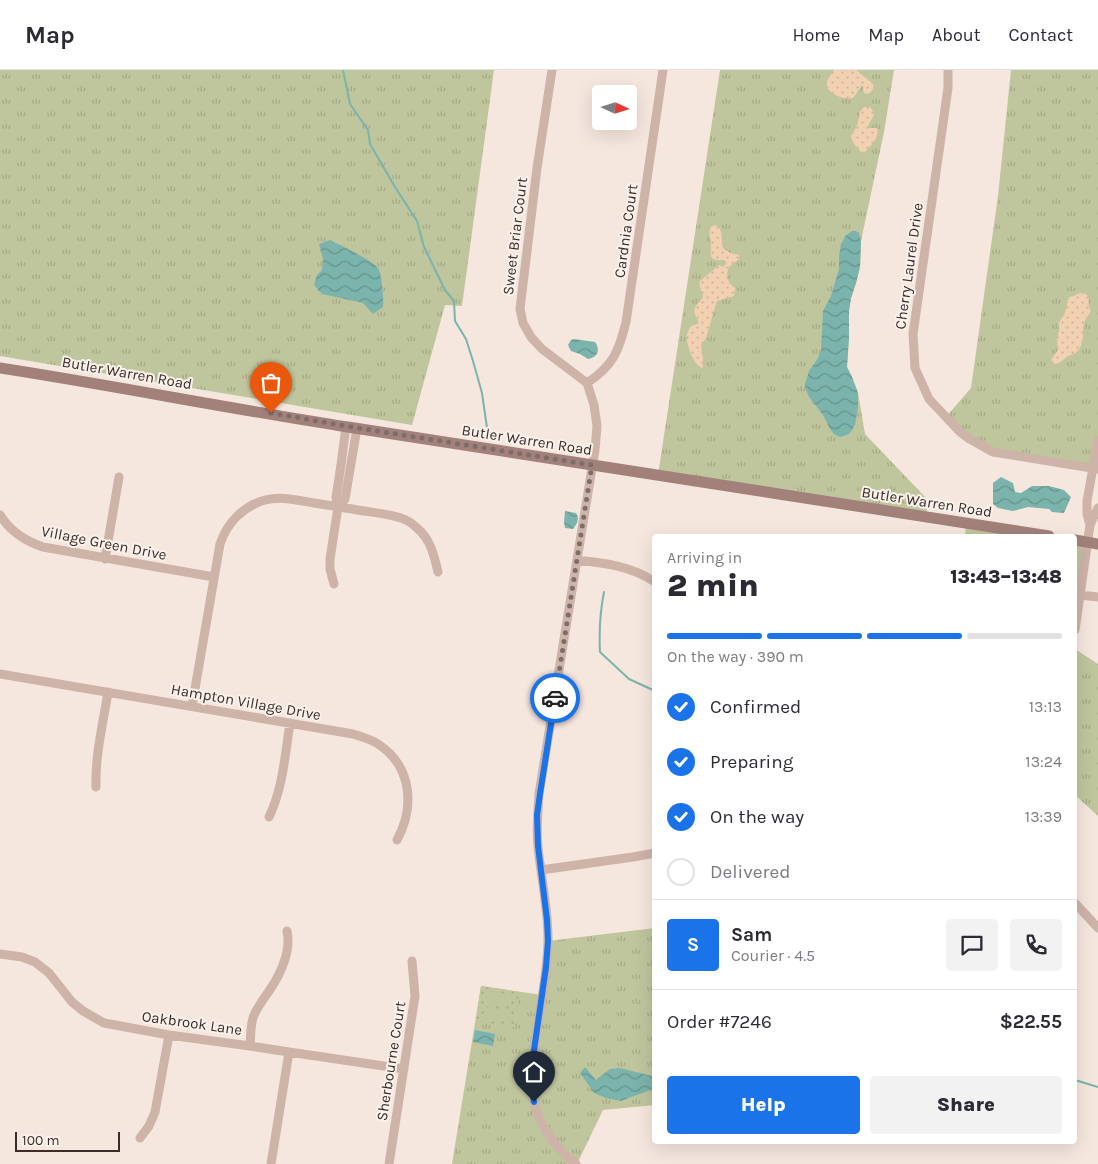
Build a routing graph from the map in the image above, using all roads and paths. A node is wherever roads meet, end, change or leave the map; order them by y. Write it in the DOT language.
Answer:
graph roads {
  1 [pos="552,70"];
  2 [pos="663,70"];
  3 [pos="948,70"];
  4 [pos="0,368"];
  5 [pos="587,382"];
  6 [pos="351,427"];
  7 [pos="1098,440"];
  8 [pos="592,465"];
  9 [pos="1095,469"];
  10 [pos="119,477"];
  11 [pos="338,507"];
  12 [pos="1098,508"];
  13 [pos="0,515"];
  14 [pos="1090,525"];
  15 [pos="1035,534"];
  16 [pos="1077,540"];
  17 [pos="1093,543"];
  18 [pos="105,559"];
  19 [pos="577,560"];
  20 [pos="438,572"];
  21 [pos="214,577"];
  22 [pos="652,580"];
  23 [pos="334,584"];
  24 [pos="1080,596"];
  25 [pos="1098,597"];
  26 [pos="1077,616"];
  27 [pos="0,674"];
  28 [pos="108,692"];
  29 [pos="192,706"];
  30 [pos="290,723"];
  31 [pos="96,787"];
  32 [pos="269,817"];
  33 [pos="396,840"];
  34 [pos="652,854"];
  35 [pos="541,870"];
  36 [pos="1077,905"];
  37 [pos="1098,928"];
  38 [pos="287,931"];
  39 [pos="0,954"];
  40 [pos="412,961"];
  41 [pos="168,1035"];
  42 [pos="250,1046"];
  43 [pos="289,1052"];
  44 [pos="404,1069"];
  45 [pos="140,1138"];
  46 [pos="271,1164"];
  47 [pos="389,1164"];
  48 [pos="576,1164"];
  1 -- 5 [label="street, Sweet Briar Court"];
  2 -- 5 [label="street, Cardnia Court"];
  3 -- 9 [label="street, Cherry Laurel Drive"];
  4 -- 6 [label="main road, Butler Warren Road"];
  5 -- 8 [label="street"];
  6 -- 8 [label="main road, Butler Warren Road"];
  6 -- 11 [label="street"];
  7 -- 9 [label="street"];
  8 -- 15 [label="main road, Butler Warren Road"];
  8 -- 19 [label="street"];
  9 -- 14 [label="street"];
  10 -- 18 [label="street"];
  11 -- 20 [label="street"];
  11 -- 21 [label="street"];
  11 -- 23 [label="street"];
  12 -- 14 [label="street"];
  13 -- 18 [label="street, Village Green Drive"];
  14 -- 17 [label="street"];
  16 -- 17 [label="main road"];
  17 -- 24 [label="street"];
  18 -- 21 [label="street, Village Green Drive"];
  19 -- 22 [label="street"];
  19 -- 35 [label="street"];
  21 -- 29 [label="street"];
  24 -- 25 [label="street"];
  24 -- 26 [label="street"];
  27 -- 28 [label="street, Hampton Village Drive"];
  28 -- 29 [label="street, Hampton Village Drive"];
  28 -- 31 [label="street"];
  29 -- 30 [label="street, Hampton Village Drive"];
  30 -- 32 [label="street"];
  30 -- 33 [label="street, Hampton Village Drive"];
  34 -- 35 [label="street"];
  35 -- 48 [label="street"];
  36 -- 37 [label="street"];
  38 -- 42 [label="street"];
  39 -- 41 [label="street, Oakbrook Lane"];
  40 -- 44 [label="street, Sherbourne Court"];
  41 -- 42 [label="street, Oakbrook Lane"];
  41 -- 45 [label="street"];
  42 -- 43 [label="street, Oakbrook Lane"];
  43 -- 44 [label="street, Oakbrook Lane"];
  43 -- 46 [label="street"];
  44 -- 47 [label="street, Sherbourne Court"];
}
